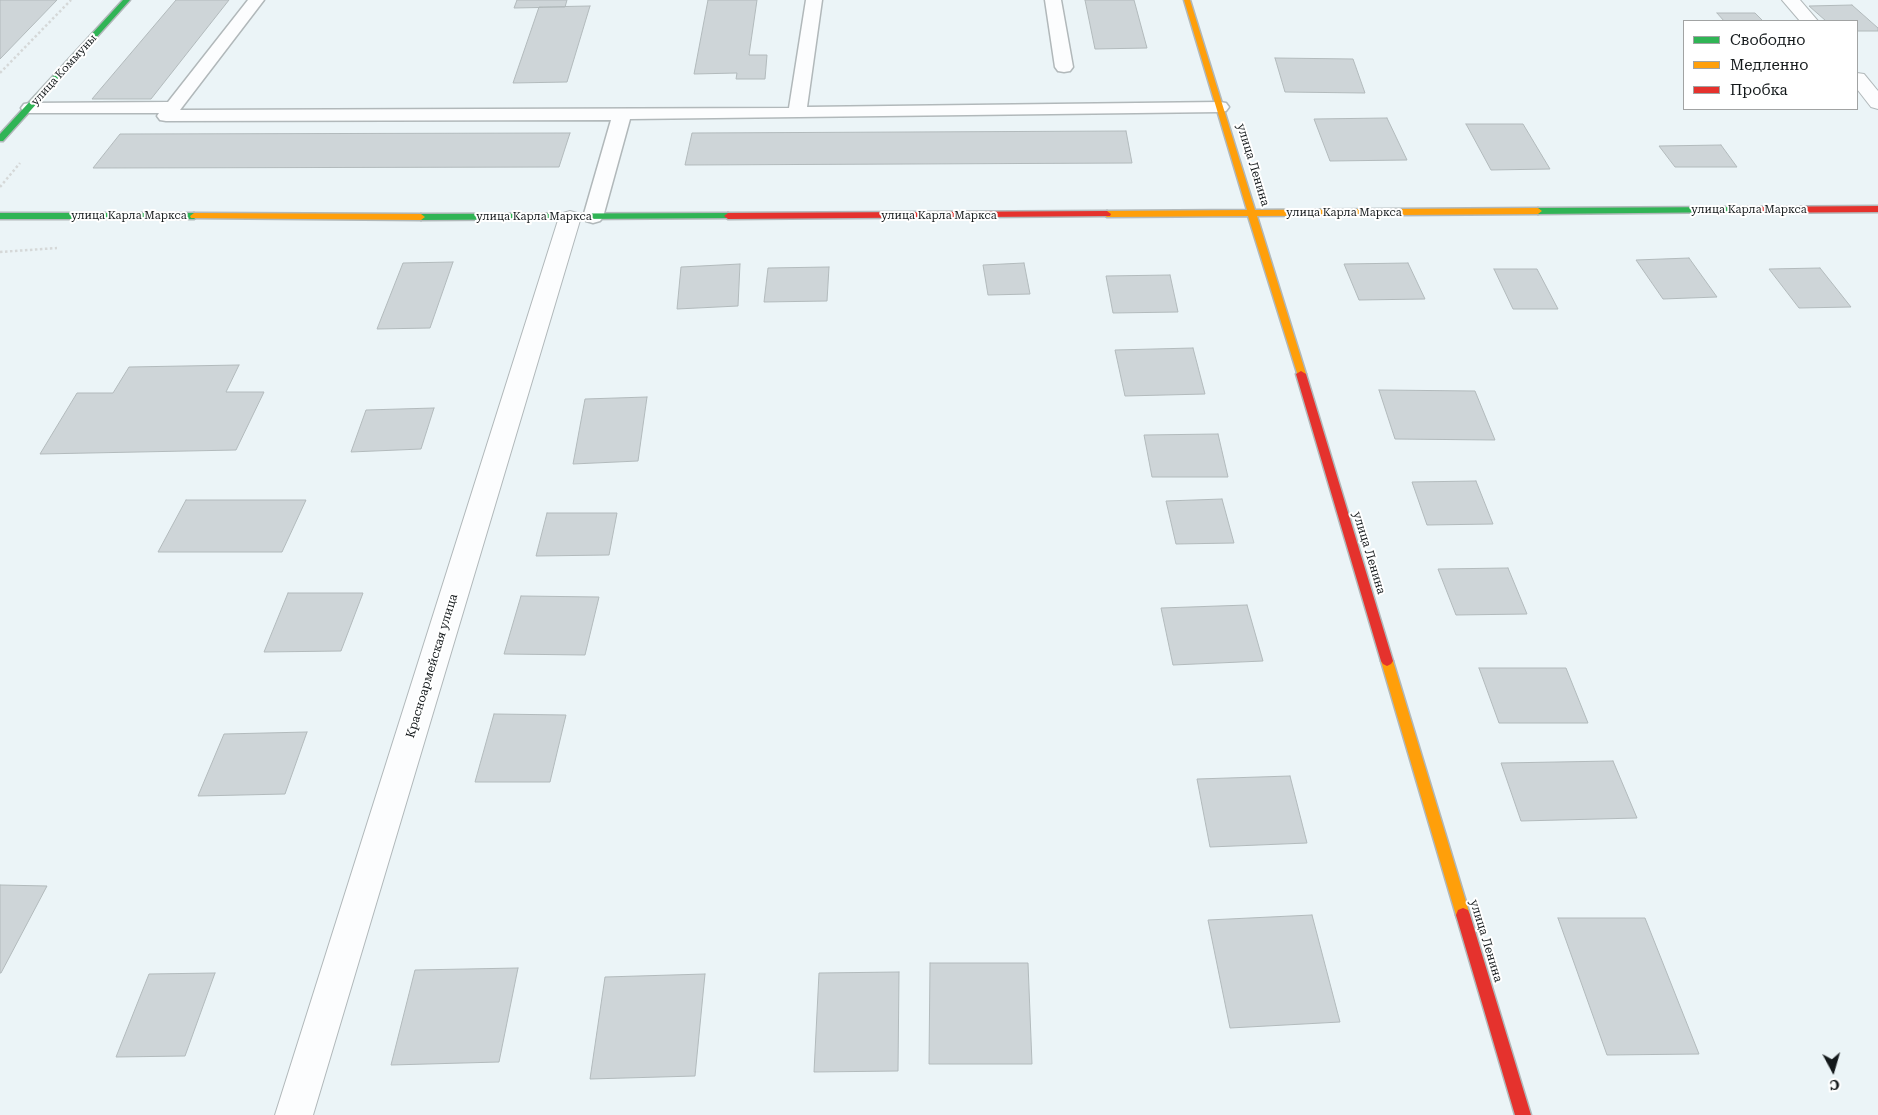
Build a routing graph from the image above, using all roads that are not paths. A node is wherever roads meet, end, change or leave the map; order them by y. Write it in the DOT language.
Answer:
graph roads {
  1 [pos="127,0"];
  2 [pos="256,0"];
  3 [pos="814,0"];
  4 [pos="1053,0"];
  5 [pos="1188,0"];
  6 [pos="1791,0"];
  7 [pos="1808,20"];
  8 [pos="1064,67"];
  9 [pos="1858,79"];
  10 [pos="1878,103"];
  11 [pos="173,107"];
  12 [pos="1220,107"];
  13 [pos="30,108"];
  14 [pos="797,113"];
  15 [pos="622,114"];
  16 [pos="0,139"];
  17 [pos="1878,209"];
  18 [pos="1254,214"];
  19 [pos="0,216"];
  20 [pos="581,217"];
  21 [pos="294,1115"];
  22 [pos="1523,1115"];
  1 -- 13 [label="street, улица Коммуны"];
  2 -- 11 [label="lane"];
  3 -- 14 [label="lane"];
  4 -- 8 [label="lane"];
  5 -- 12 [label="street, улица Ленина"];
  6 -- 7 [label="street"];
  9 -- 10 [label="street"];
  11 -- 13 [label="lane"];
  11 -- 15 [label="lane"];
  12 -- 14 [label="lane"];
  12 -- 18 [label="street, улица Ленина"];
  13 -- 16 [label="street, улица Коммуны"];
  14 -- 15 [label="lane"];
  15 -- 20 [label="lane"];
  17 -- 18 [label="street, улица Карла Маркса"];
  18 -- 20 [label="street, улица Карла Маркса"];
  18 -- 22 [label="street, улица Ленина"];
  19 -- 20 [label="street, улица Карла Маркса"];
  20 -- 21 [label="street, Красноармейская улица"];
}
